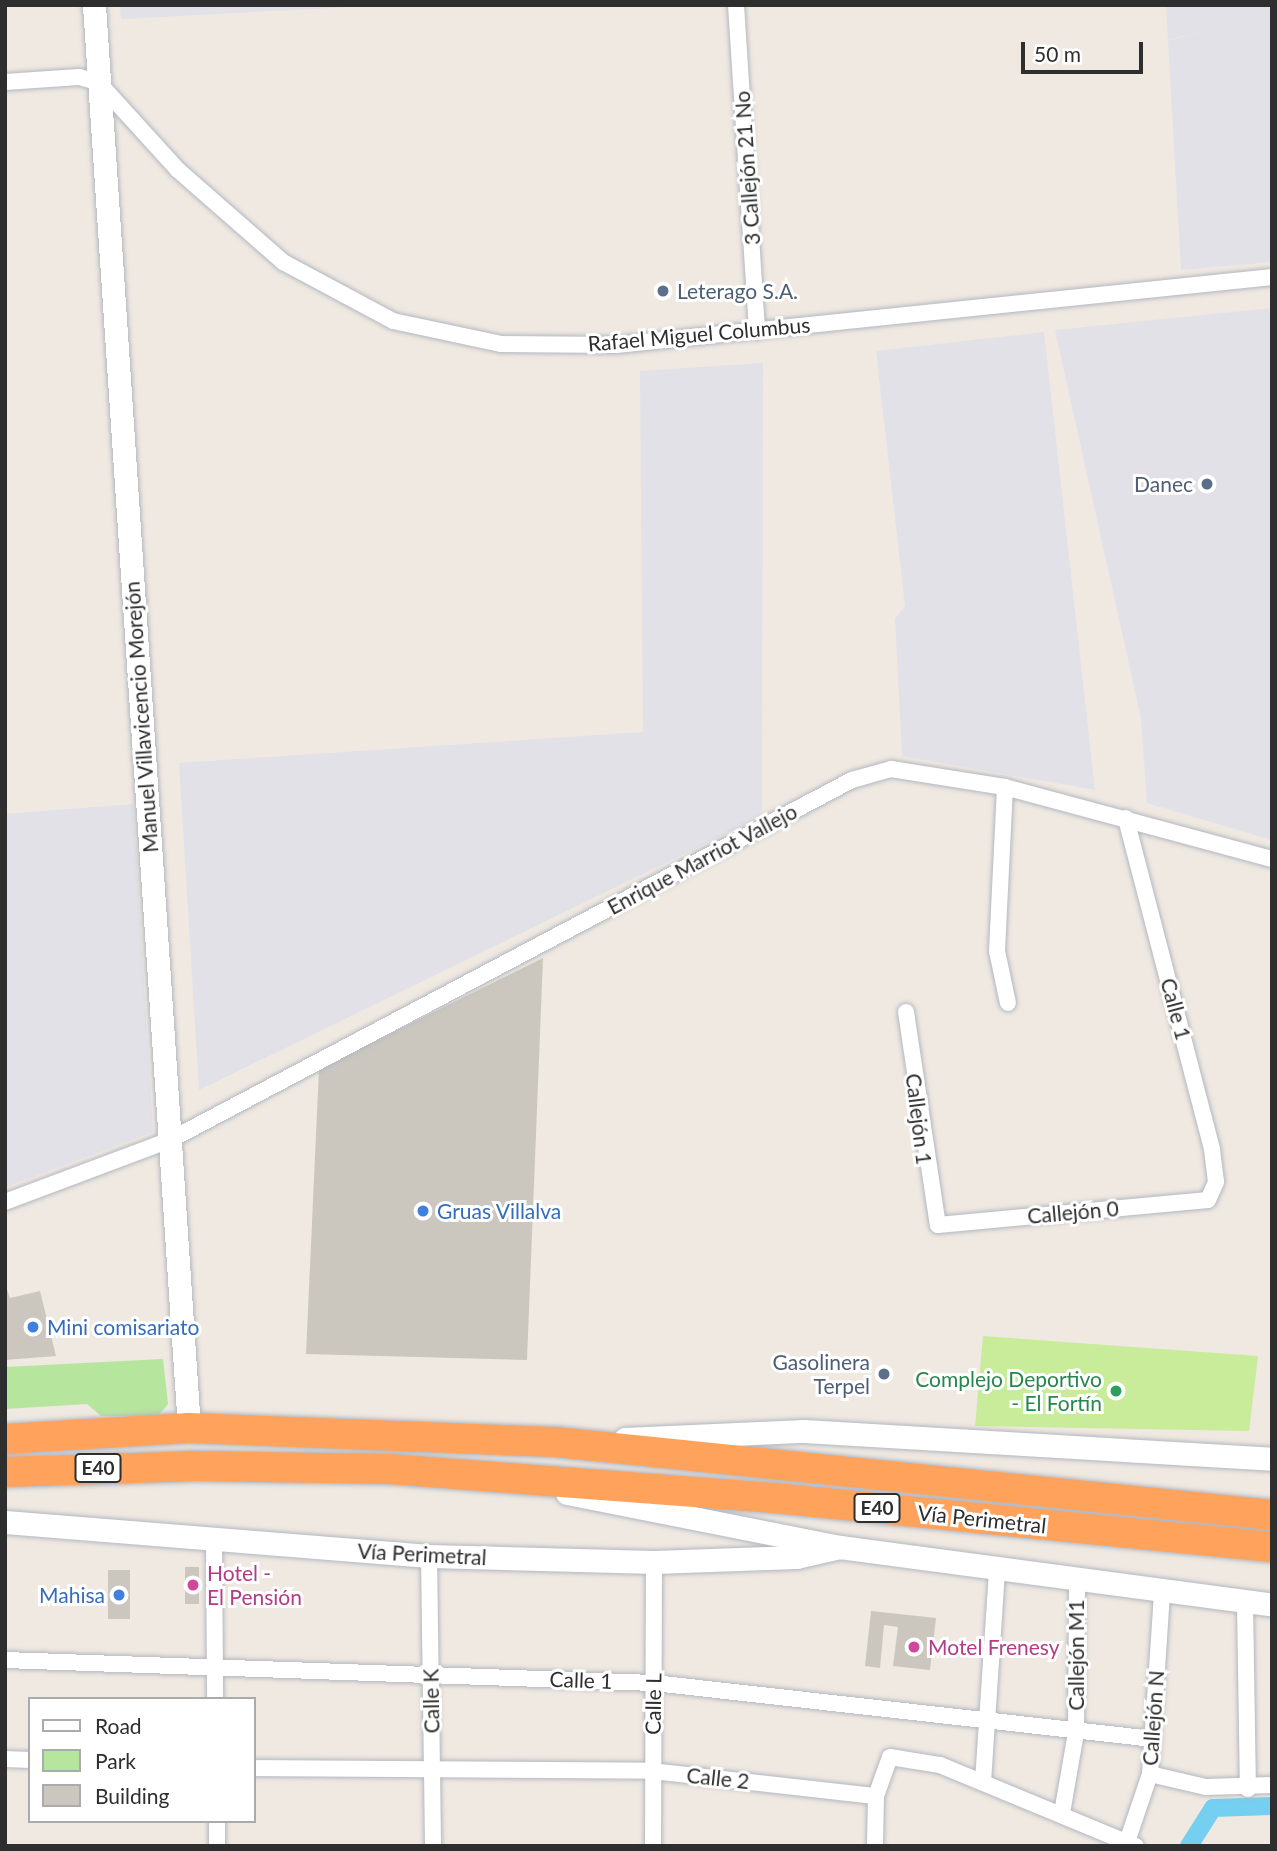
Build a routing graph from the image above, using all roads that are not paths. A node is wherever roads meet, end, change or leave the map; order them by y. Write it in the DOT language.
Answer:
graph roads {
  1 [pos="94,5"];
  2 [pos="736,5"];
  3 [pos="5,82"];
  4 [pos="98,82"];
  5 [pos="1272,277"];
  6 [pos="757,331"];
  7 [pos="1005,787"];
  8 [pos="1126,818"];
  9 [pos="1272,859"];
  10 [pos="1009,1003"];
  11 [pos="906,1012"];
  12 [pos="170,1140"];
  13 [pos="1208,1200"];
  14 [pos="5,1202"];
  15 [pos="938,1225"];
  16 [pos="189,1428"];
  17 [pos="5,1439"];
  18 [pos="555,1442"];
  19 [pos="1272,1459"];
  20 [pos="62,1470"];
  21 [pos="5,1472"];
  22 [pos="482,1475"];
  23 [pos="5,1484"];
  24 [pos="1272,1515"];
  25 [pos="5,1522"];
  26 [pos="214,1539"];
  27 [pos="840,1547"];
  28 [pos="1272,1547"];
  29 [pos="429,1556"];
  30 [pos="654,1562"];
  31 [pos="997,1570"];
  32 [pos="1077,1580"];
  33 [pos="1162,1592"];
  34 [pos="1245,1602"];
  35 [pos="1272,1605"];
  36 [pos="5,1660"];
  37 [pos="215,1671"];
  38 [pos="431,1674"];
  39 [pos="654,1683"];
  40 [pos="215,1697"];
  41 [pos="991,1720"];
  42 [pos="1076,1733"];
  43 [pos="1153,1739"];
  44 [pos="5,1759"];
  45 [pos="28,1760"];
  46 [pos="256,1768"];
  47 [pos="432,1769"];
  48 [pos="652,1771"];
  49 [pos="1150,1774"];
  50 [pos="983,1782"];
  51 [pos="1272,1785"];
  52 [pos="1248,1789"];
  53 [pos="876,1796"];
  54 [pos="1062,1813"];
  55 [pos="216,1823"];
  56 [pos="1132,1844"];
  57 [pos="217,1846"];
  58 [pos="433,1846"];
  59 [pos="653,1846"];
  60 [pos="875,1846"];
  1 -- 4 [label="main road, Manuel Villavicencio Morejón"];
  2 -- 6 [label="street, 3 Callejón 21 No"];
  3 -- 4 [label="street"];
  4 -- 6 [label="street, Rafael Miguel Columbus"];
  4 -- 12 [label="main road, Manuel Villavicencio Morejón"];
  5 -- 6 [label="street, Rafael Miguel Columbus"];
  7 -- 8 [label="street, Enrique Marriot Vallejo"];
  7 -- 10 [label="street"];
  7 -- 12 [label="street, Enrique Marriot Vallejo"];
  8 -- 9 [label="street, Enrique Marriot Vallejo"];
  8 -- 13 [label="street, Calle 1"];
  11 -- 15 [label="street, Callejón 1"];
  12 -- 14 [label="street, Enrique Marriot Vallejo"];
  12 -- 16 [label="main road, Manuel Villavicencio Morejón"];
  13 -- 15 [label="street, Callejón 0"];
  16 -- 17 [label="highway, Vía Perimetral / E40"];
  16 -- 18 [label="highway, Vía Perimetral / E40"];
  18 -- 19 [label="main road, Vía Perimetral"];
  18 -- 24 [label="highway, Vía Perimetral / E40"];
  20 -- 21 [label="highway, Vía Perimetral / E40"];
  20 -- 22 [label="highway, Vía Perimetral / E40"];
  20 -- 23 [label="highway"];
  22 -- 27 [label="main road, Vía Perimetral"];
  22 -- 28 [label="highway, Vía Perimetral / E40"];
  25 -- 26 [label="main road, Vía Perimetral"];
  26 -- 29 [label="main road, Vía Perimetral"];
  26 -- 37 [label="street"];
  27 -- 30 [label="main road, Vía Perimetral"];
  27 -- 31 [label="main road, Vía Perimetral"];
  29 -- 30 [label="main road, Vía Perimetral"];
  29 -- 38 [label="street, Calle K"];
  30 -- 39 [label="street, Calle L"];
  31 -- 32 [label="main road, Vía Perimetral"];
  31 -- 41 [label="street"];
  32 -- 33 [label="main road, Vía Perimetral"];
  32 -- 42 [label="street, Callejón M1"];
  33 -- 34 [label="main road, Vía Perimetral"];
  33 -- 43 [label="street, Callejón N"];
  34 -- 35 [label="main road, Vía Perimetral"];
  34 -- 52 [label="street"];
  36 -- 37 [label="street, Calle 1"];
  37 -- 38 [label="street, Calle 1"];
  37 -- 40 [label="street"];
  38 -- 39 [label="street, Calle 1"];
  38 -- 47 [label="street, Calle K"];
  39 -- 41 [label="street, Calle 1"];
  39 -- 48 [label="street, Calle L"];
  41 -- 42 [label="street, Calle 1"];
  41 -- 50 [label="street"];
  42 -- 43 [label="street, Calle 1"];
  42 -- 54 [label="street, Callejón M1"];
  43 -- 49 [label="street, Callejón N"];
  44 -- 45 [label="street"];
  46 -- 47 [label="street, Calle 2"];
  47 -- 48 [label="street, Calle 2"];
  47 -- 58 [label="street, Calle K"];
  48 -- 53 [label="street, Calle 2"];
  48 -- 59 [label="street, Calle L"];
  49 -- 52 [label="street"];
  49 -- 56 [label="street, Callejón N"];
  50 -- 53 [label="street"];
  50 -- 54 [label="street"];
  51 -- 52 [label="street"];
  53 -- 60 [label="street"];
  54 -- 56 [label="street"];
  55 -- 57 [label="street"];
}
